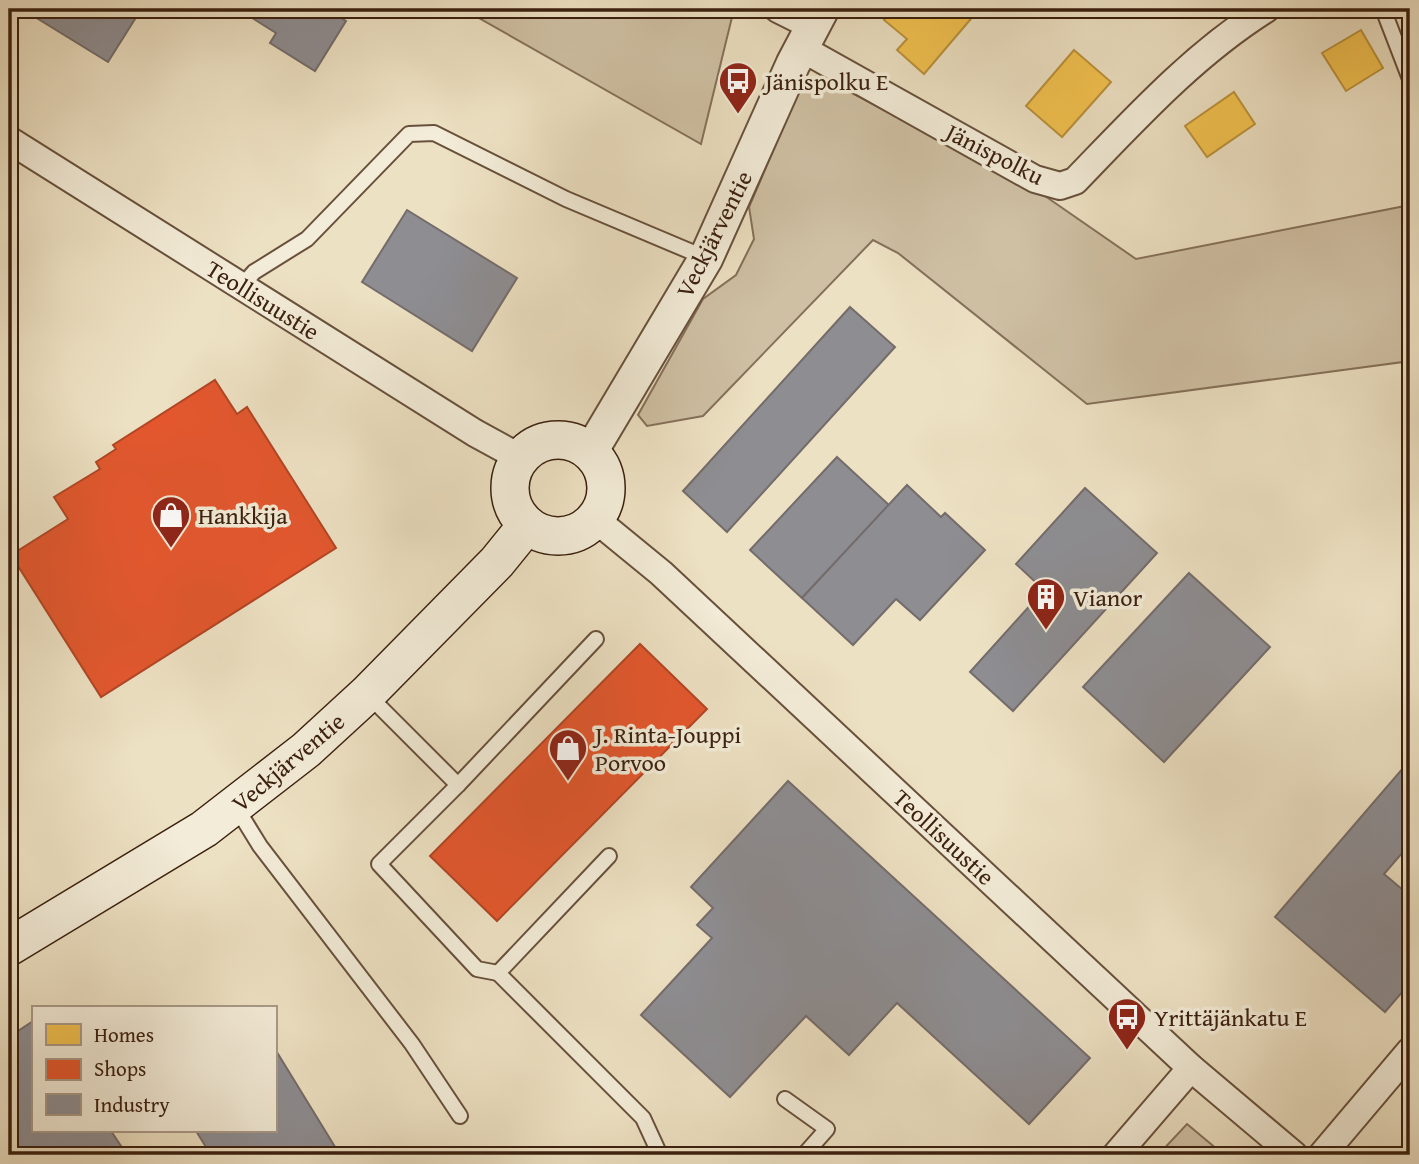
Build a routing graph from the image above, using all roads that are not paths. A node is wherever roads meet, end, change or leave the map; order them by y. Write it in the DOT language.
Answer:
graph roads {
  1 [pos="778,9"];
  2 [pos="1266,9"];
  3 [pos="1382,9"];
  4 [pos="812,28"];
  5 [pos="1410,79"];
  6 [pos="9,140"];
  7 [pos="706,258"];
  8 [pos="241,287"];
  9 [pos="591,451"];
  10 [pos="519,457"];
  11 [pos="595,519"];
  12 [pos="527,525"];
  13 [pos="596,639"];
  14 [pos="367,694"];
  15 [pos="458,785"];
  16 [pos="236,807"];
  17 [pos="609,856"];
  18 [pos="9,947"];
  19 [pos="498,973"];
  20 [pos="1410,1051"];
  21 [pos="1192,1068"];
  22 [pos="785,1099"];
  23 [pos="460,1116"];
  24 [pos="660,1155"];
  25 [pos="804,1155"];
  26 [pos="1116,1155"];
  27 [pos="1294,1155"];
  28 [pos="1322,1155"];
  1 -- 4 [label="street, Jänispolku"];
  2 -- 4 [label="street, Jänispolku"];
  3 -- 5 [label="lane"];
  4 -- 7 [label="street, Veckjärventie"];
  6 -- 8 [label="street, Teollisuustie"];
  7 -- 8 [label="lane"];
  7 -- 9 [label="street, Veckjärventie"];
  8 -- 10 [label="street, Teollisuustie"];
  9 -- 10 [label="main road"];
  9 -- 11 [label="main road"];
  10 -- 12 [label="main road"];
  11 -- 12 [label="main road"];
  11 -- 21 [label="street, Teollisuustie"];
  12 -- 14 [label="main road, Veckjärventie"];
  13 -- 15 [label="lane"];
  14 -- 15 [label="lane"];
  14 -- 16 [label="main road, Veckjärventie"];
  15 -- 19 [label="lane"];
  16 -- 18 [label="main road, Veckjärventie"];
  16 -- 23 [label="lane"];
  17 -- 19 [label="lane"];
  19 -- 24 [label="lane"];
  20 -- 28 [label="street"];
  21 -- 26 [label="street"];
  21 -- 27 [label="street, Teollisuustie"];
  22 -- 25 [label="lane"];
}
